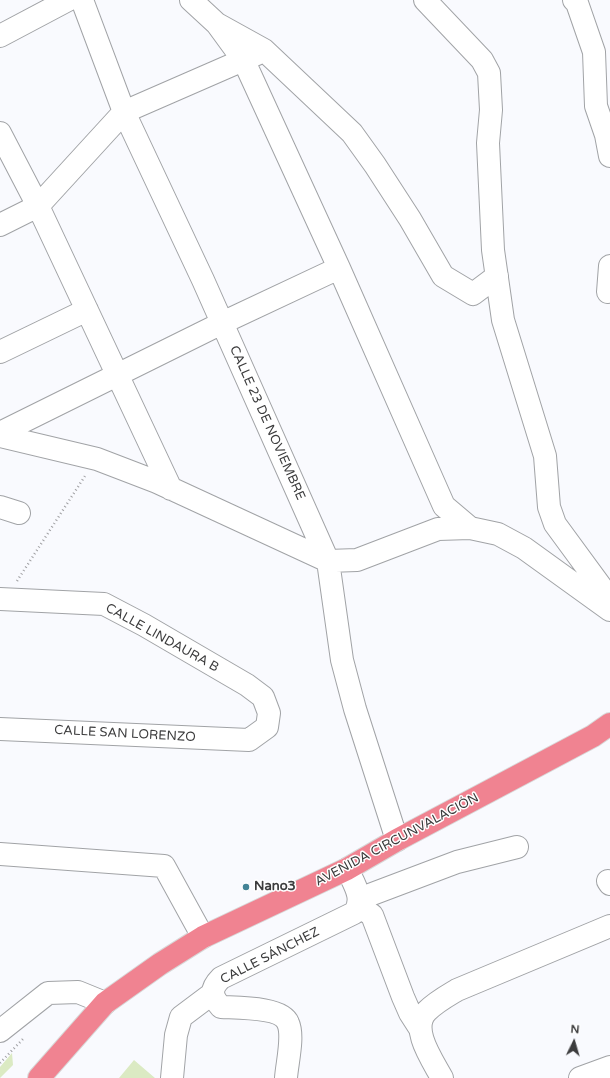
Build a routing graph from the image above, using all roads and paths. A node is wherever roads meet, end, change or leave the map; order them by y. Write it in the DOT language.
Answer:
graph roads {
  1 [pos="68,0"];
  2 [pos="82,0"];
  3 [pos="191,0"];
  4 [pos="425,0"];
  5 [pos="574,0"];
  6 [pos="217,24"];
  7 [pos="0,36"];
  8 [pos="264,50"];
  9 [pos="244,60"];
  10 [pos="124,112"];
  11 [pos="0,133"];
  12 [pos="610,156"];
  13 [pos="38,206"];
  14 [pos="0,225"];
  15 [pos="610,266"];
  16 [pos="339,268"];
  17 [pos="497,276"];
  18 [pos="608,292"];
  19 [pos="87,310"];
  20 [pos="222,323"];
  21 [pos="0,352"];
  22 [pos="117,374"];
  23 [pos="0,435"];
  24 [pos="97,459"];
  25 [pos="171,489"];
  26 [pos="470,528"];
  27 [pos="328,561"];
  28 [pos="3,599"];
  29 [pos="610,599"];
  30 [pos="610,610"];
  31 [pos="610,724"];
  32 [pos="0,729"];
  33 [pos="249,740"];
  34 [pos="397,840"];
  35 [pos="517,847"];
  36 [pos="0,854"];
  37 [pos="347,869"];
  38 [pos="359,903"];
  39 [pos="610,926"];
  40 [pos="203,937"];
  41 [pos="213,993"];
  42 [pos="105,1003"];
  43 [pos="419,1027"];
  44 [pos="0,1031"];
  45 [pos="610,1067"];
  46 [pos="38,1078"];
  47 [pos="172,1078"];
  48 [pos="286,1078"];
  49 [pos="442,1078"];
  50 [pos="580,1078"];
  1 -- 7 [label="street"];
  2 -- 10 [label="street, CALLE 23 DE NOVIEMBRE"];
  3 -- 6 [label="street"];
  4 -- 17 [label="street"];
  5 -- 12 [label="street"];
  6 -- 8 [label="street"];
  6 -- 9 [label="street"];
  8 -- 9 [label="street"];
  8 -- 17 [label="street"];
  9 -- 10 [label="street"];
  9 -- 16 [label="street"];
  10 -- 13 [label="street"];
  10 -- 20 [label="street, CALLE 23 DE NOVIEMBRE"];
  11 -- 13 [label="street"];
  13 -- 14 [label="street"];
  13 -- 19 [label="street"];
  15 -- 18 [label="street"];
  16 -- 20 [label="street"];
  16 -- 26 [label="street"];
  17 -- 29 [label="street"];
  19 -- 21 [label="street"];
  19 -- 22 [label="street"];
  20 -- 22 [label="street"];
  20 -- 27 [label="street, CALLE 23 DE NOVIEMBRE"];
  22 -- 23 [label="street"];
  22 -- 25 [label="street"];
  23 -- 24 [label="street"];
  24 -- 25 [label="street"];
  24 -- 28 [label="path"];
  25 -- 27 [label="street"];
  26 -- 27 [label="street"];
  26 -- 30 [label="street"];
  27 -- 34 [label="street, CALLE 23 DE NOVIEMBRE"];
  28 -- 33 [label="street, CALLE LINDAURA B"];
  31 -- 34 [label="highway, AVENIDA CIRCUNVALACIÓN"];
  32 -- 33 [label="street, CALLE SAN LORENZO"];
  34 -- 37 [label="highway, AVENIDA CIRCUNVALACIÓN"];
  35 -- 38 [label="street, CALLE SÁNCHEZ"];
  36 -- 40 [label="street"];
  37 -- 38 [label="street"];
  37 -- 40 [label="highway, AVENIDA CIRCUNVALACIÓN"];
  38 -- 41 [label="street, CALLE SÁNCHEZ"];
  38 -- 43 [label="street"];
  39 -- 43 [label="street"];
  40 -- 42 [label="highway, AVENIDA CIRCUNVALACIÓN"];
  41 -- 47 [label="street"];
  41 -- 48 [label="street, CALLE SÁNCHEZ"];
  42 -- 44 [label="street"];
  42 -- 46 [label="highway, AVENIDA CIRCUNVALACIÓN"];
  43 -- 49 [label="street"];
  45 -- 50 [label="street"];
}
